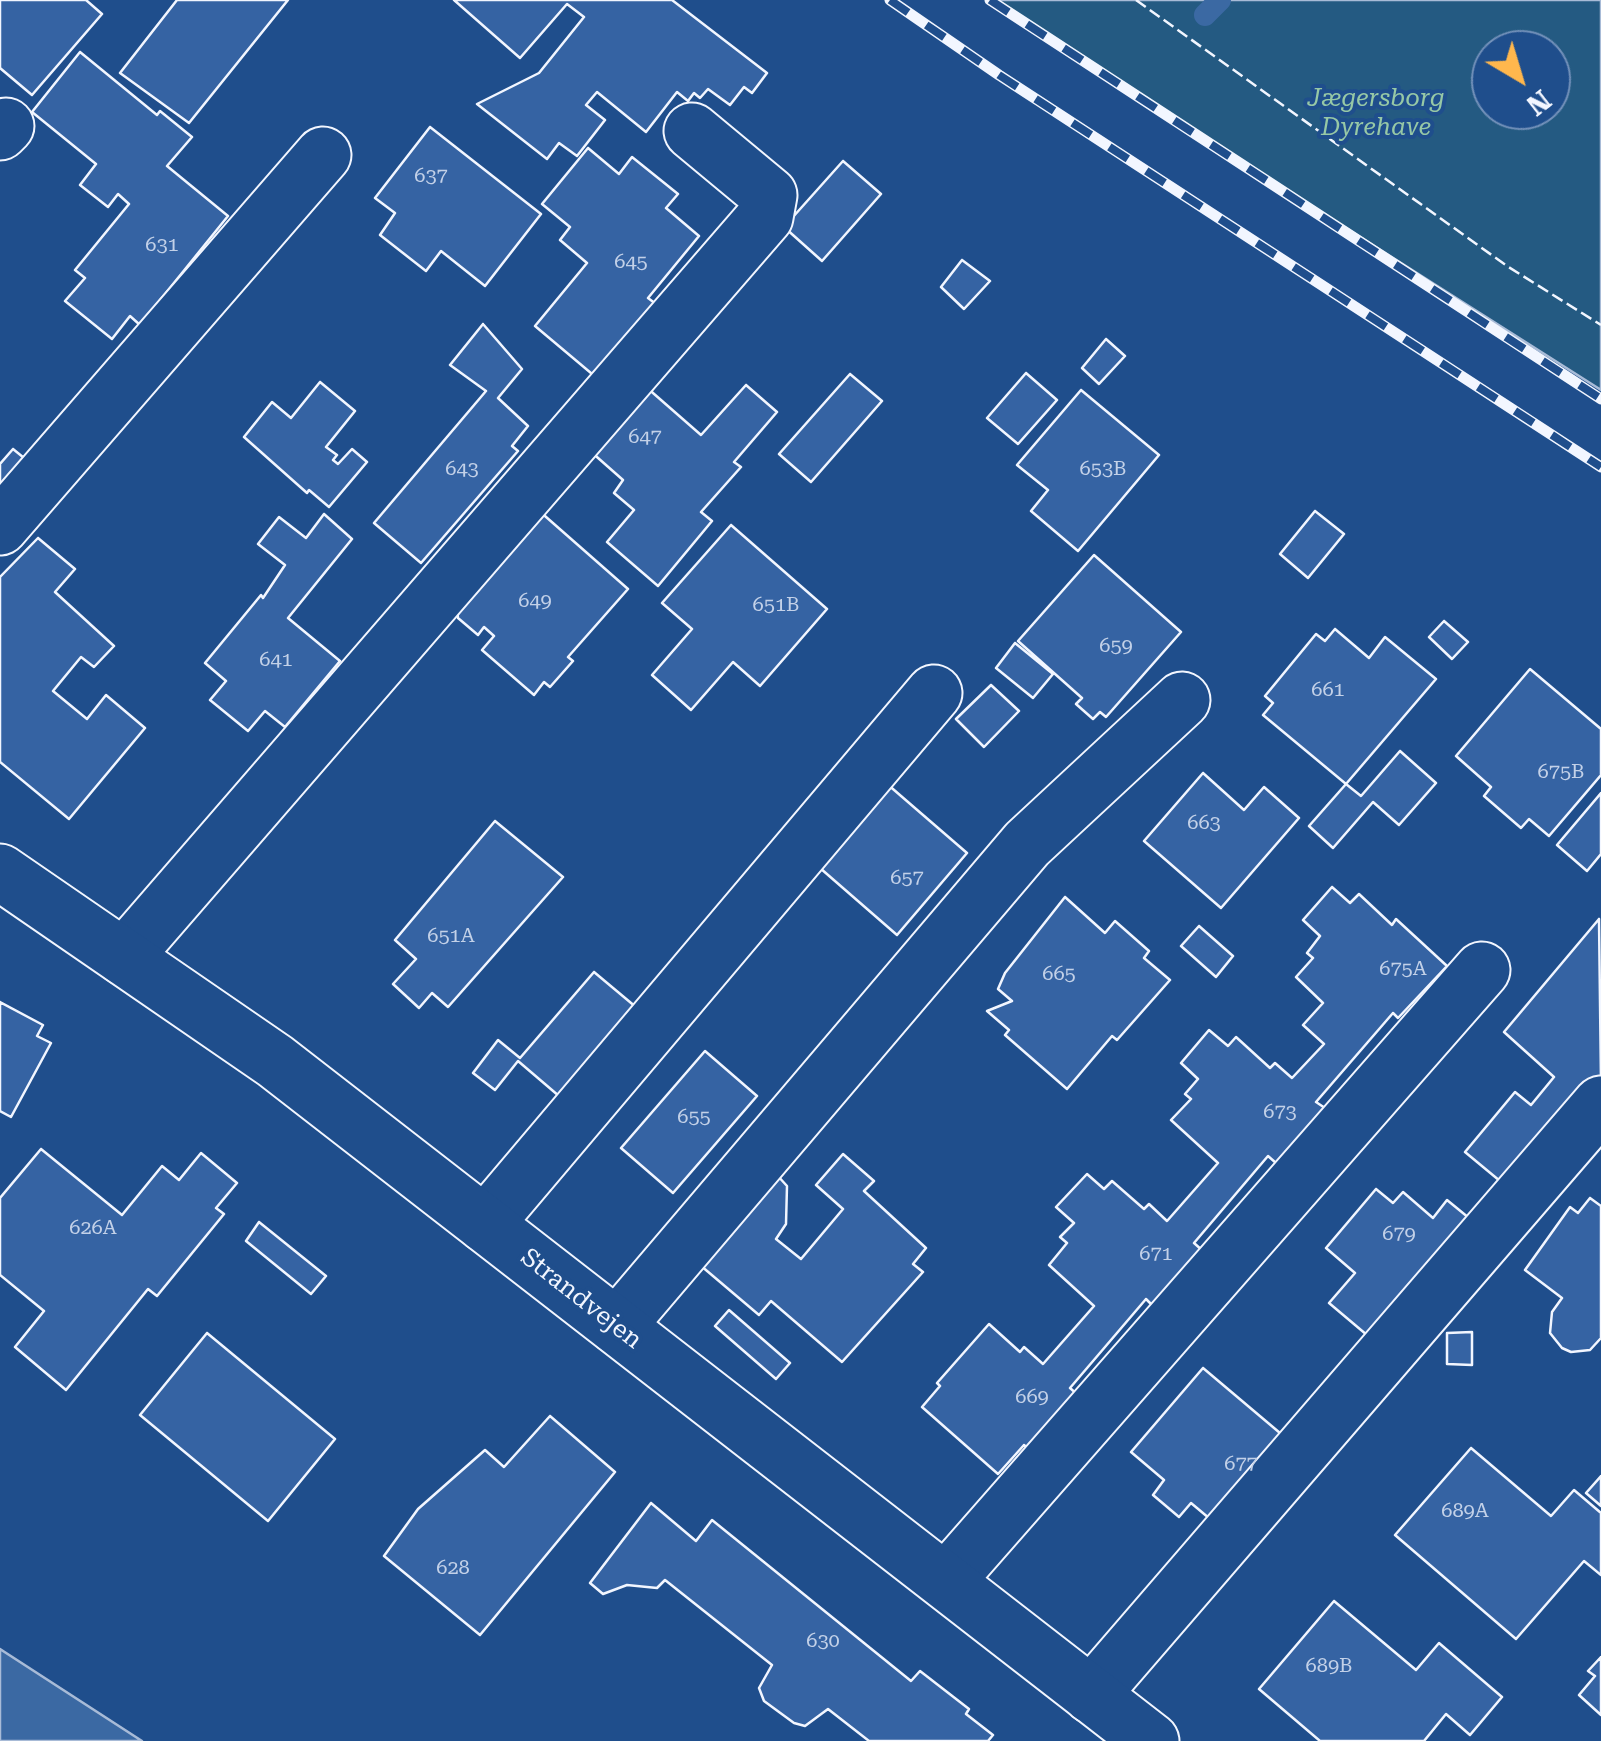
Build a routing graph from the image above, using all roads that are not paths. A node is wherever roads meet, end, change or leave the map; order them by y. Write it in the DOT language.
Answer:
graph roads {
  1 [pos="692,131"];
  2 [pos="323,155"];
  3 [pos="0,526"];
  4 [pos="934,694"];
  5 [pos="1182,700"];
  6 [pos="0,872"];
  7 [pos="124,957"];
  8 [pos="1482,970"];
  9 [pos="1601,1104"];
  10 [pos="485,1224"];
  11 [pos="616,1326"];
  12 [pos="946,1581"];
  13 [pos="1091,1694"];
  14 [pos="1150,1741"];
  1 -- 7 [label="main road"];
  2 -- 3 [label="main road"];
  4 -- 10 [label="main road"];
  5 -- 11 [label="main road"];
  6 -- 7 [label="main road, Strandvejen"];
  7 -- 10 [label="main road, Strandvejen"];
  8 -- 12 [label="main road"];
  9 -- 13 [label="main road"];
  10 -- 11 [label="main road, Strandvejen"];
  11 -- 12 [label="main road, Strandvejen"];
  12 -- 13 [label="main road, Strandvejen"];
  13 -- 14 [label="main road, Strandvejen"];
}
